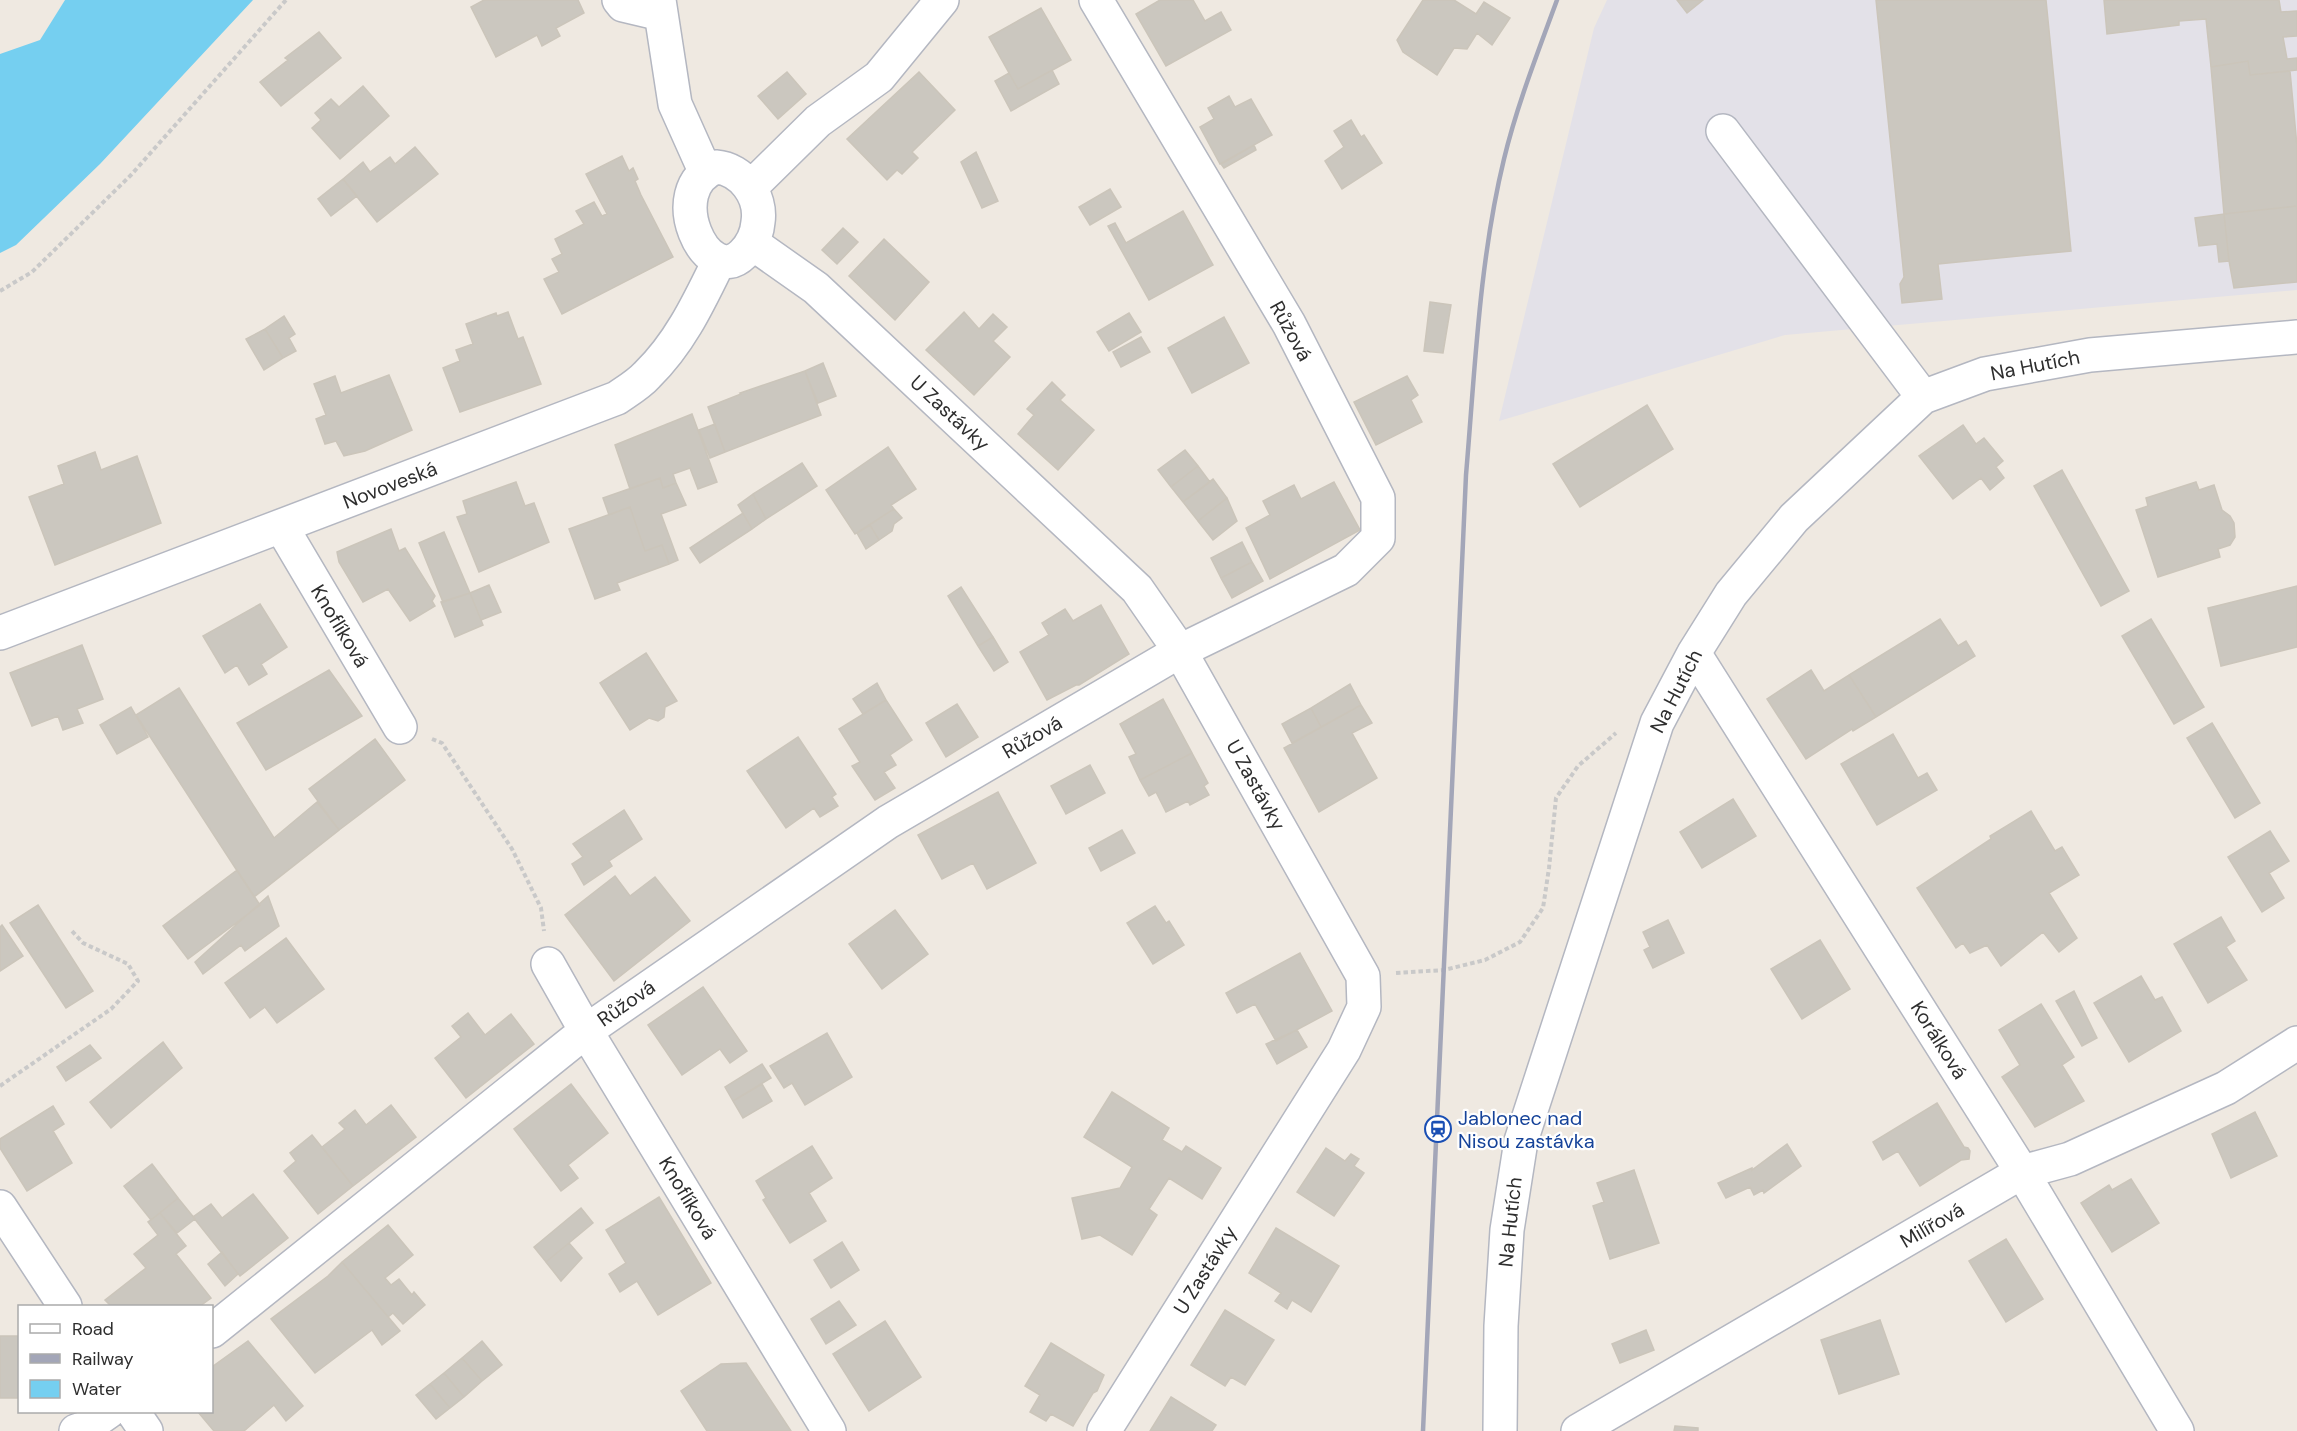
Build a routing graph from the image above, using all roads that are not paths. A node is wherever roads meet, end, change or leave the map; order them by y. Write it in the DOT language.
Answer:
graph roads {
  1 [pos="619,0"];
  2 [pos="942,0"];
  3 [pos="1096,0"];
  4 [pos="660,7"];
  5 [pos="1723,131"];
  6 [pos="705,171"];
  7 [pos="750,188"];
  8 [pos="752,243"];
  9 [pos="719,261"];
  10 [pos="2297,337"];
  11 [pos="1923,398"];
  12 [pos="281,526"];
  13 [pos="0,633"];
  14 [pos="1180,651"];
  15 [pos="1694,653"];
  16 [pos="400,727"];
  17 [pos="548,964"];
  18 [pos="586,1031"];
  19 [pos="2297,1043"];
  20 [pos="2022,1172"];
  21 [pos="0,1207"];
  22 [pos="64,1305"];
  23 [pos="213,1329"];
  24 [pos="107,1413"];
  25 [pos="134,1413"];
  26 [pos="76,1431"];
  27 [pos="146,1431"];
  28 [pos="829,1431"];
  29 [pos="1104,1431"];
  30 [pos="1500,1431"];
  31 [pos="1578,1431"];
  32 [pos="2177,1431"];
  1 -- 4 [label="street"];
  2 -- 7 [label="street"];
  3 -- 14 [label="street, Růžová"];
  4 -- 6 [label="street"];
  5 -- 11 [label="street"];
  6 -- 7 [label="street"];
  6 -- 9 [label="street"];
  7 -- 8 [label="street"];
  8 -- 9 [label="street"];
  8 -- 14 [label="street, U Zastávky"];
  9 -- 12 [label="street, Novoveská"];
  10 -- 11 [label="street, Na Hutích"];
  11 -- 15 [label="street, Na Hutích"];
  12 -- 13 [label="street, Novoveská"];
  12 -- 16 [label="street, Knoflíková"];
  14 -- 18 [label="street, Růžová"];
  14 -- 29 [label="street, U Zastávky"];
  15 -- 20 [label="street, Korálková"];
  15 -- 30 [label="street, Na Hutích"];
  17 -- 18 [label="street, Knoflíková"];
  18 -- 23 [label="street, Růžová"];
  18 -- 28 [label="street, Knoflíková"];
  19 -- 20 [label="street, Milířová"];
  20 -- 31 [label="street, Milířová"];
  20 -- 32 [label="street, Korálková"];
  21 -- 22 [label="street"];
  24 -- 26 [label="street"];
  25 -- 27 [label="street"];
}
